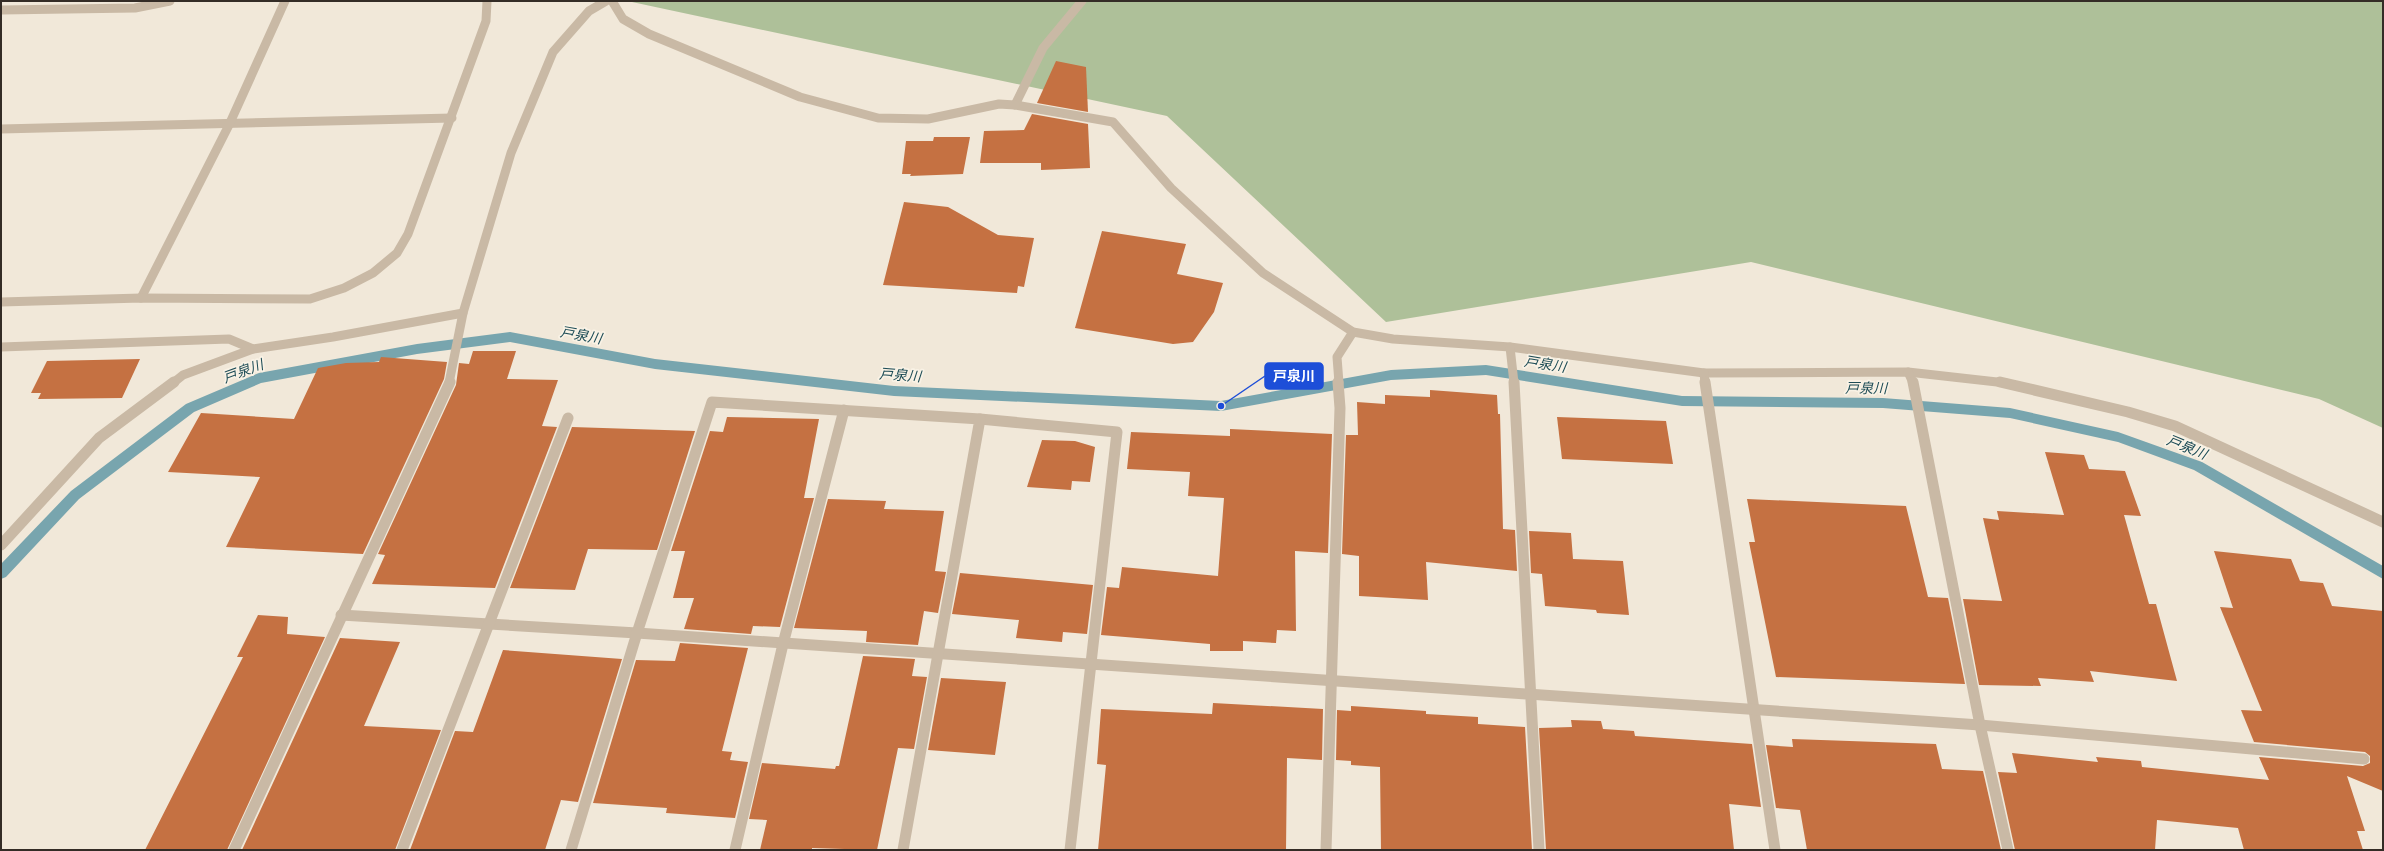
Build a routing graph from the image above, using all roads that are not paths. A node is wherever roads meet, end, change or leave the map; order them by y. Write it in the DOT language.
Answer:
graph roads {
  1 [pos="170,1"];
  2 [pos="285,1"];
  3 [pos="487,1"];
  4 [pos="606,1"];
  5 [pos="612,1"];
  6 [pos="1082,1"];
  7 [pos="1,10"];
  8 [pos="1015,105"];
  9 [pos="452,118"];
  10 [pos="229,124"];
  11 [pos="1,129"];
  12 [pos="141,298"];
  13 [pos="1,302"];
  14 [pos="463,313"];
  15 [pos="1353,332"];
  16 [pos="1,347"];
  17 [pos="1510,347"];
  18 [pos="253,349"];
  19 [pos="1908,372"];
  20 [pos="1704,373"];
  21 [pos="844,410"];
  22 [pos="568,418"];
  23 [pos="980,419"];
  24 [pos="2383,522"];
  25 [pos="1,546"];
  26 [pos="342,615"];
  27 [pos="490,624"];
  28 [pos="637,633"];
  29 [pos="783,644"];
  30 [pos="939,654"];
  31 [pos="1091,665"];
  32 [pos="1330,680"];
  33 [pos="1530,694"];
  34 [pos="1754,711"];
  35 [pos="1980,725"];
  36 [pos="2364,759"];
  37 [pos="234,850"];
  38 [pos="402,850"];
  39 [pos="571,850"];
  40 [pos="735,850"];
  41 [pos="903,850"];
  42 [pos="1070,850"];
  43 [pos="1326,850"];
  44 [pos="1539,850"];
  45 [pos="1775,850"];
  46 [pos="2008,850"];
  1 -- 7 [label="street"];
  2 -- 10 [label="street"];
  3 -- 9 [label="street"];
  4 -- 14 [label="street"];
  5 -- 8 [label="street"];
  6 -- 8 [label="street"];
  8 -- 15 [label="street"];
  9 -- 10 [label="street"];
  9 -- 12 [label="street"];
  10 -- 11 [label="street"];
  10 -- 12 [label="street"];
  12 -- 13 [label="street"];
  14 -- 18 [label="street"];
  14 -- 26 [label="street"];
  15 -- 17 [label="street"];
  15 -- 32 [label="street"];
  16 -- 18 [label="street"];
  17 -- 20 [label="street"];
  17 -- 33 [label="street"];
  18 -- 25 [label="street"];
  19 -- 20 [label="street"];
  19 -- 24 [label="street"];
  19 -- 35 [label="street"];
  20 -- 34 [label="street"];
  21 -- 23 [label="street"];
  21 -- 28 [label="street"];
  21 -- 29 [label="street"];
  22 -- 27 [label="street"];
  23 -- 30 [label="street"];
  23 -- 31 [label="street"];
  26 -- 27 [label="street"];
  26 -- 37 [label="street"];
  27 -- 28 [label="street"];
  27 -- 38 [label="street"];
  28 -- 29 [label="street"];
  28 -- 39 [label="street"];
  29 -- 30 [label="street"];
  29 -- 40 [label="street"];
  30 -- 31 [label="street"];
  30 -- 41 [label="street"];
  31 -- 32 [label="street"];
  31 -- 42 [label="street"];
  32 -- 33 [label="street"];
  32 -- 43 [label="street"];
  33 -- 34 [label="street"];
  33 -- 44 [label="street"];
  34 -- 35 [label="street"];
  34 -- 45 [label="street"];
  35 -- 36 [label="street"];
  35 -- 46 [label="street"];
}
